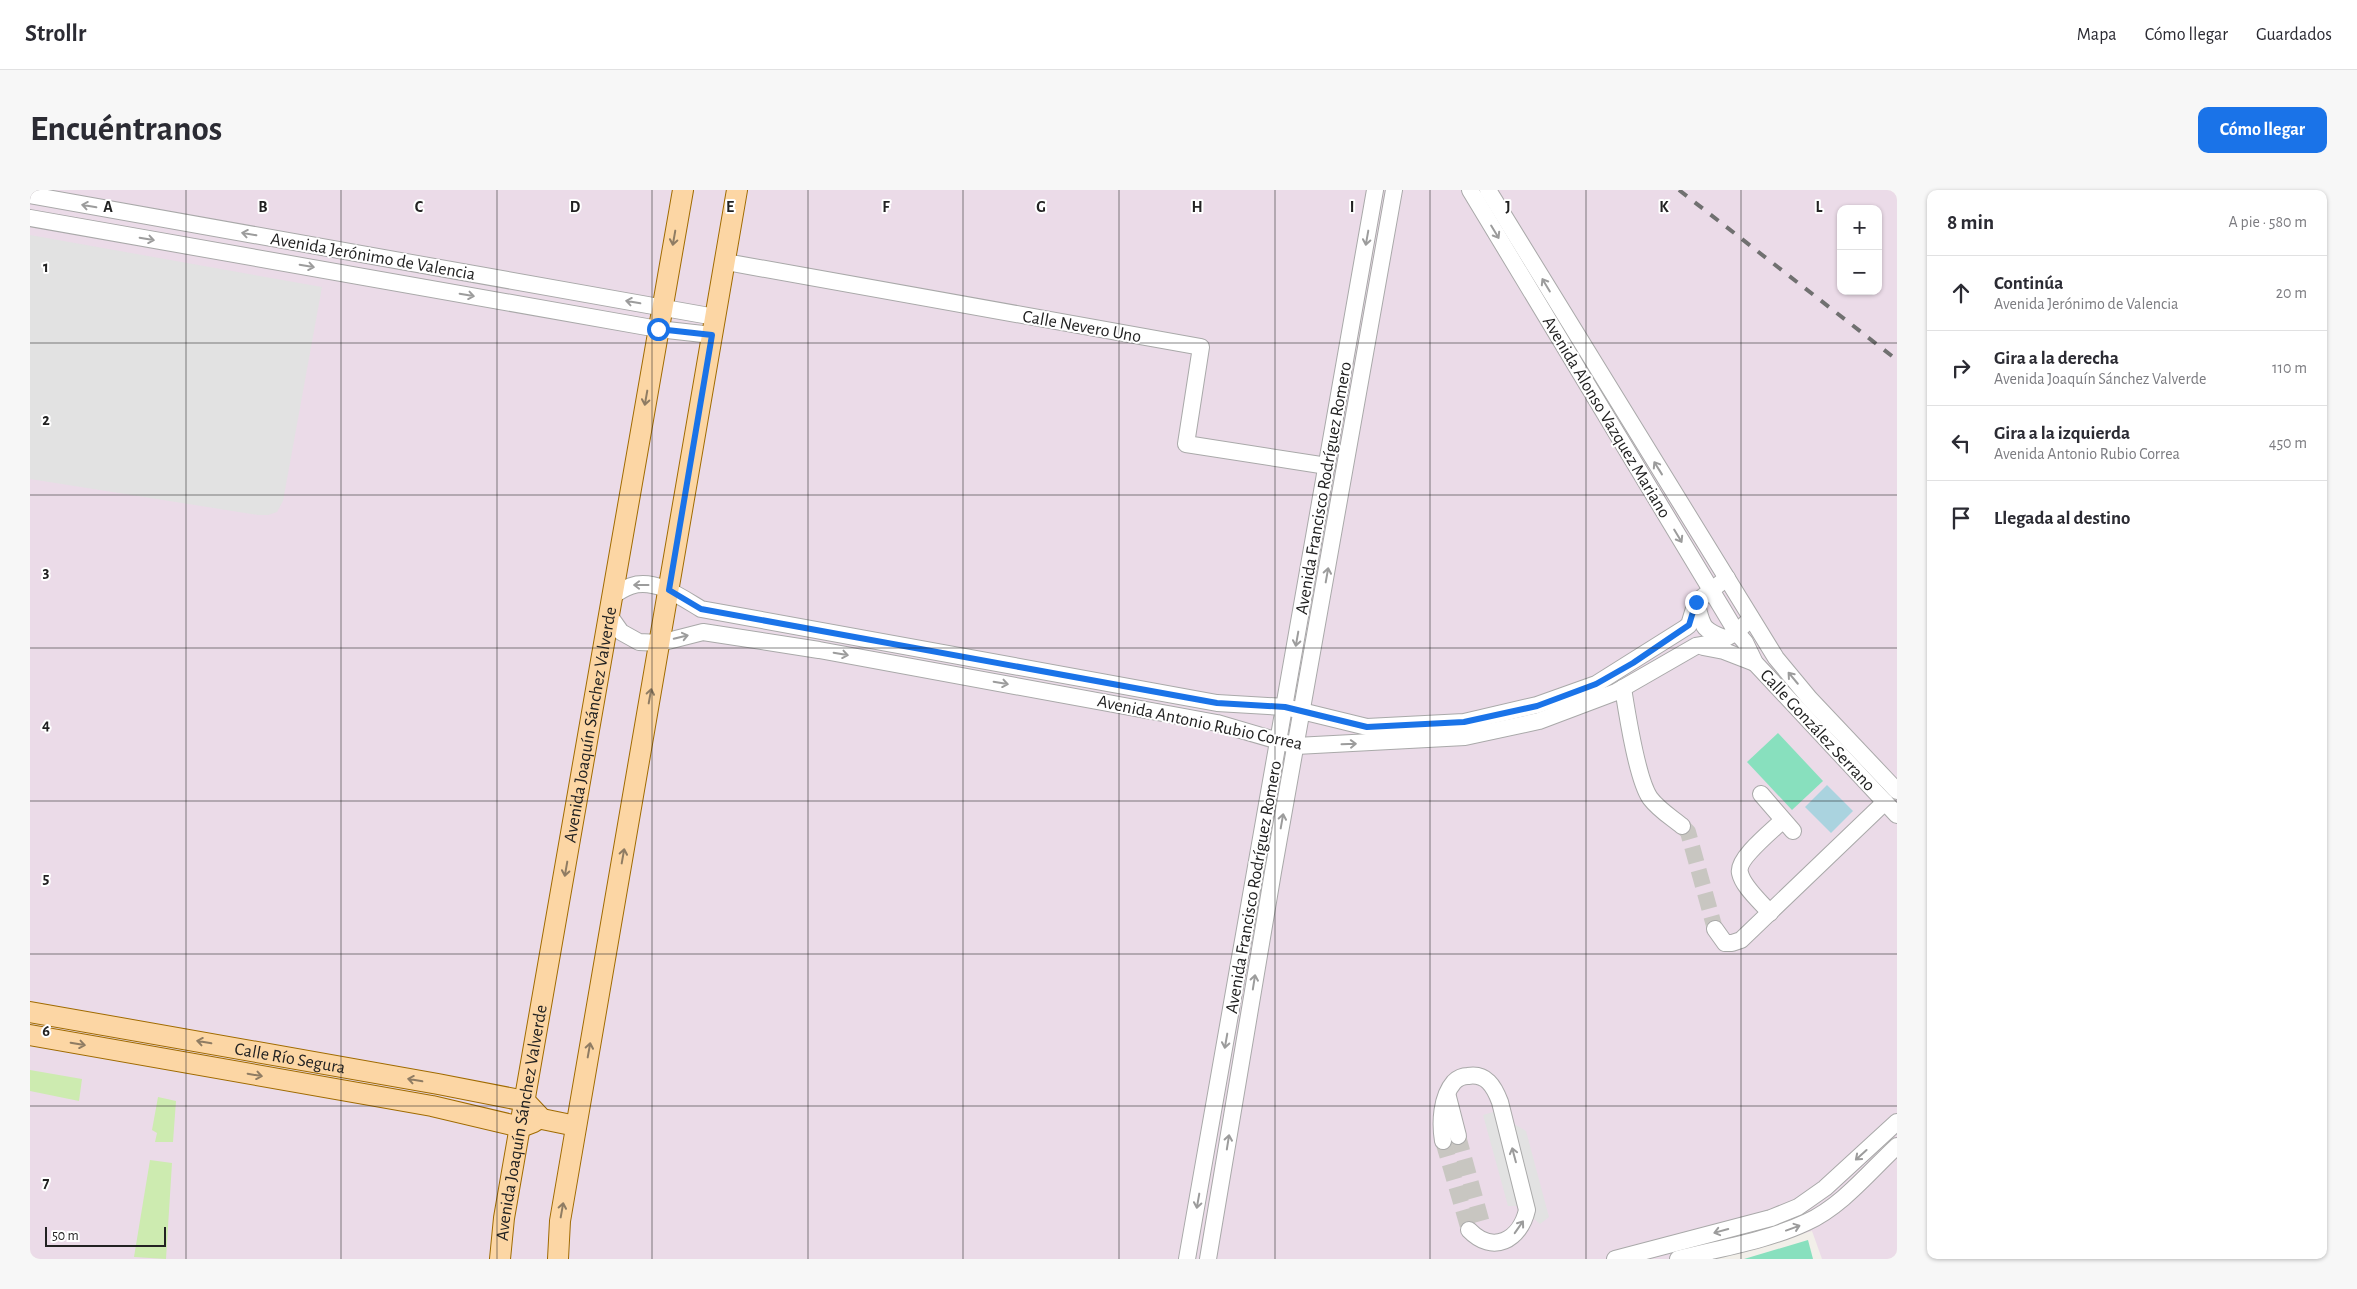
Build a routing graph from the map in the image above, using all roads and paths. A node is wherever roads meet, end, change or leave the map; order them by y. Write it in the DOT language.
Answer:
graph roads {
  1 [pos="683,190"];
  2 [pos="738,190"];
  3 [pos="1375,190"];
  4 [pos="1407,190"];
  5 [pos="1470,190"];
  6 [pos="1488,190"];
  7 [pos="30,196"];
  8 [pos="1393,196"];
  9 [pos="30,218"];
  10 [pos="726,262"];
  11 [pos="662,307"];
  12 [pos="714,326"];
  13 [pos="658,329"];
  14 [pos="1327,466"];
  15 [pos="1727,578"];
  16 [pos="669,590"];
  17 [pos="1711,590"];
  18 [pos="613,595"];
  19 [pos="1740,599"];
  20 [pos="1696,602"];
  21 [pos="609,615"];
  22 [pos="1751,618"];
  23 [pos="1685,628"];
  24 [pos="1735,638"];
  25 [pos="660,642"];
  26 [pos="1696,646"];
  27 [pos="1755,663"];
  28 [pos="1610,676"];
  29 [pos="1620,690"];
  30 [pos="1258,706"];
  31 [pos="1285,707"];
  32 [pos="1302,710"];
  33 [pos="1325,716"];
  34 [pos="1421,732"];
  35 [pos="1254,733"];
  36 [pos="1279,740"];
  37 [pos="1316,745"];
  38 [pos="1296,746"];
  39 [pos="1760,794"];
  40 [pos="1891,796"];
  41 [pos="1897,815"];
  42 [pos="1682,826"];
  43 [pos="1770,913"];
  44 [pos="1715,929"];
  45 [pos="30,1012"];
  46 [pos="30,1035"];
  47 [pos="162,1035"];
  48 [pos="158,1058"];
  49 [pos="530,1069"];
  50 [pos="438,1084"];
  51 [pos="523,1115"];
  52 [pos="1897,1122"];
  53 [pos="576,1126"];
  54 [pos="1450,1139"];
  55 [pos="1897,1146"];
  56 [pos="1488,1240"];
  57 [pos="500,1259"];
  58 [pos="558,1259"];
  59 [pos="1187,1259"];
  60 [pos="1208,1259"];
  61 [pos="1615,1259"];
  62 [pos="1678,1259"];
  1 -- 11 [label="main road, Avenida Joaquín Sánchez Valverde, one-way"];
  2 -- 10 [label="main road"];
  3 -- 14 [label="street, Avenida Francisco Rodríguez Romero, one-way"];
  4 -- 8 [label="street"];
  5 -- 17 [label="street, Avenida Alonso Vazquez Mariano, one-way"];
  15 -- 6 [label="street, Avenida Alonso Vazquez Mariano, one-way"];
  11 -- 7 [label="street, Avenida Jerónimo de Valencia, one-way"];
  32 -- 8 [label="street, Avenida Francisco Rodríguez Romero, one-way"];
  9 -- 13 [label="street, Avenida Jerónimo de Valencia, one-way"];
  10 -- 12 [label="main road"];
  10 -- 14 [label="street, Calle Nevero Uno"];
  11 -- 12 [label="street, Avenida Jerónimo de Valencia"];
  11 -- 13 [label="main road, Avenida Joaquín Sánchez Valverde"];
  12 -- 13 [label="street, Avenida Jerónimo de Valencia"];
  12 -- 16 [label="main road"];
  13 -- 18 [label="main road, Avenida Joaquín Sánchez Valverde, one-way"];
  14 -- 31 [label="street, Avenida Francisco Rodríguez Romero, one-way"];
  15 -- 17 [label="street"];
  15 -- 19 [label="street, Avenida Alonso Vazquez Mariano"];
  16 -- 18 [label="street, Avenida Antonio Rubio Correa, one-way"];
  16 -- 25 [label="main road"];
  16 -- 30 [label="street, Avenida Antonio Rubio Correa"];
  17 -- 20 [label="street"];
  17 -- 24 [label="street, Avenida Alonso Vazquez Mariano"];
  18 -- 21 [label="main road, Avenida Joaquín Sánchez Valverde"];
  19 -- 22 [label="street, Calle González Serrano"];
  20 -- 23 [label="street"];
  20 -- 24 [label="street"];
  21 -- 25 [label="street, Avenida Antonio Rubio Correa"];
  21 -- 49 [label="main road, Avenida Joaquín Sánchez Valverde, one-way"];
  22 -- 24 [label="street"];
  40 -- 22 [label="street, Calle González Serrano, one-way"];
  23 -- 26 [label="street"];
  23 -- 28 [label="street, Avenida Antonio Rubio Correa"];
  24 -- 26 [label="street, Avenida Antonio Rubio Correa"];
  24 -- 27 [label="street, Calle González Serrano"];
  25 -- 35 [label="street, Avenida Antonio Rubio Correa, one-way"];
  53 -- 25 [label="main road, one-way"];
  26 -- 27 [label="street"];
  26 -- 29 [label="street, Avenida Antonio Rubio Correa"];
  27 -- 40 [label="street, Calle González Serrano"];
  28 -- 29 [label="street"];
  28 -- 34 [label="street, Avenida Antonio Rubio Correa"];
  29 -- 34 [label="street, Avenida Antonio Rubio Correa"];
  29 -- 42 [label="street"];
  30 -- 31 [label="street, Avenida Antonio Rubio Correa"];
  30 -- 35 [label="street"];
  31 -- 32 [label="street, Avenida Antonio Rubio Correa"];
  31 -- 36 [label="street, Avenida Francisco Rodríguez Romero"];
  32 -- 33 [label="street, Avenida Antonio Rubio Correa"];
  32 -- 38 [label="street, Avenida Francisco Rodríguez Romero"];
  33 -- 34 [label="street, Avenida Antonio Rubio Correa"];
  33 -- 37 [label="street"];
  37 -- 34 [label="street, Avenida Antonio Rubio Correa, one-way"];
  35 -- 36 [label="street, Avenida Antonio Rubio Correa"];
  36 -- 38 [label="street, Avenida Antonio Rubio Correa"];
  36 -- 59 [label="street, Avenida Francisco Rodríguez Romero, one-way"];
  37 -- 38 [label="street, Avenida Antonio Rubio Correa"];
  60 -- 38 [label="street, Avenida Francisco Rodríguez Romero, one-way"];
  39 -- 43 [label="street"];
  40 -- 41 [label="street, Calle González Serrano"];
  40 -- 43 [label="street"];
  43 -- 44 [label="street"];
  45 -- 47 [label="main road, Calle Río Segura"];
  46 -- 48 [label="main road, Calle Río Segura, one-way"];
  47 -- 48 [label="main road"];
  50 -- 47 [label="main road, Calle Río Segura, one-way"];
  48 -- 51 [label="main road, Calle Río Segura, one-way"];
  49 -- 50 [label="main road"];
  49 -- 51 [label="main road, Avenida Joaquín Sánchez Valverde"];
  50 -- 51 [label="main road, Calle Río Segura"];
  51 -- 53 [label="main road"];
  51 -- 57 [label="main road, Avenida Joaquín Sánchez Valverde"];
  52 -- 61 [label="street, one-way"];
  58 -- 53 [label="main road, one-way"];
  56 -- 54 [label="street, one-way"];
  62 -- 55 [label="street, one-way"];
}
